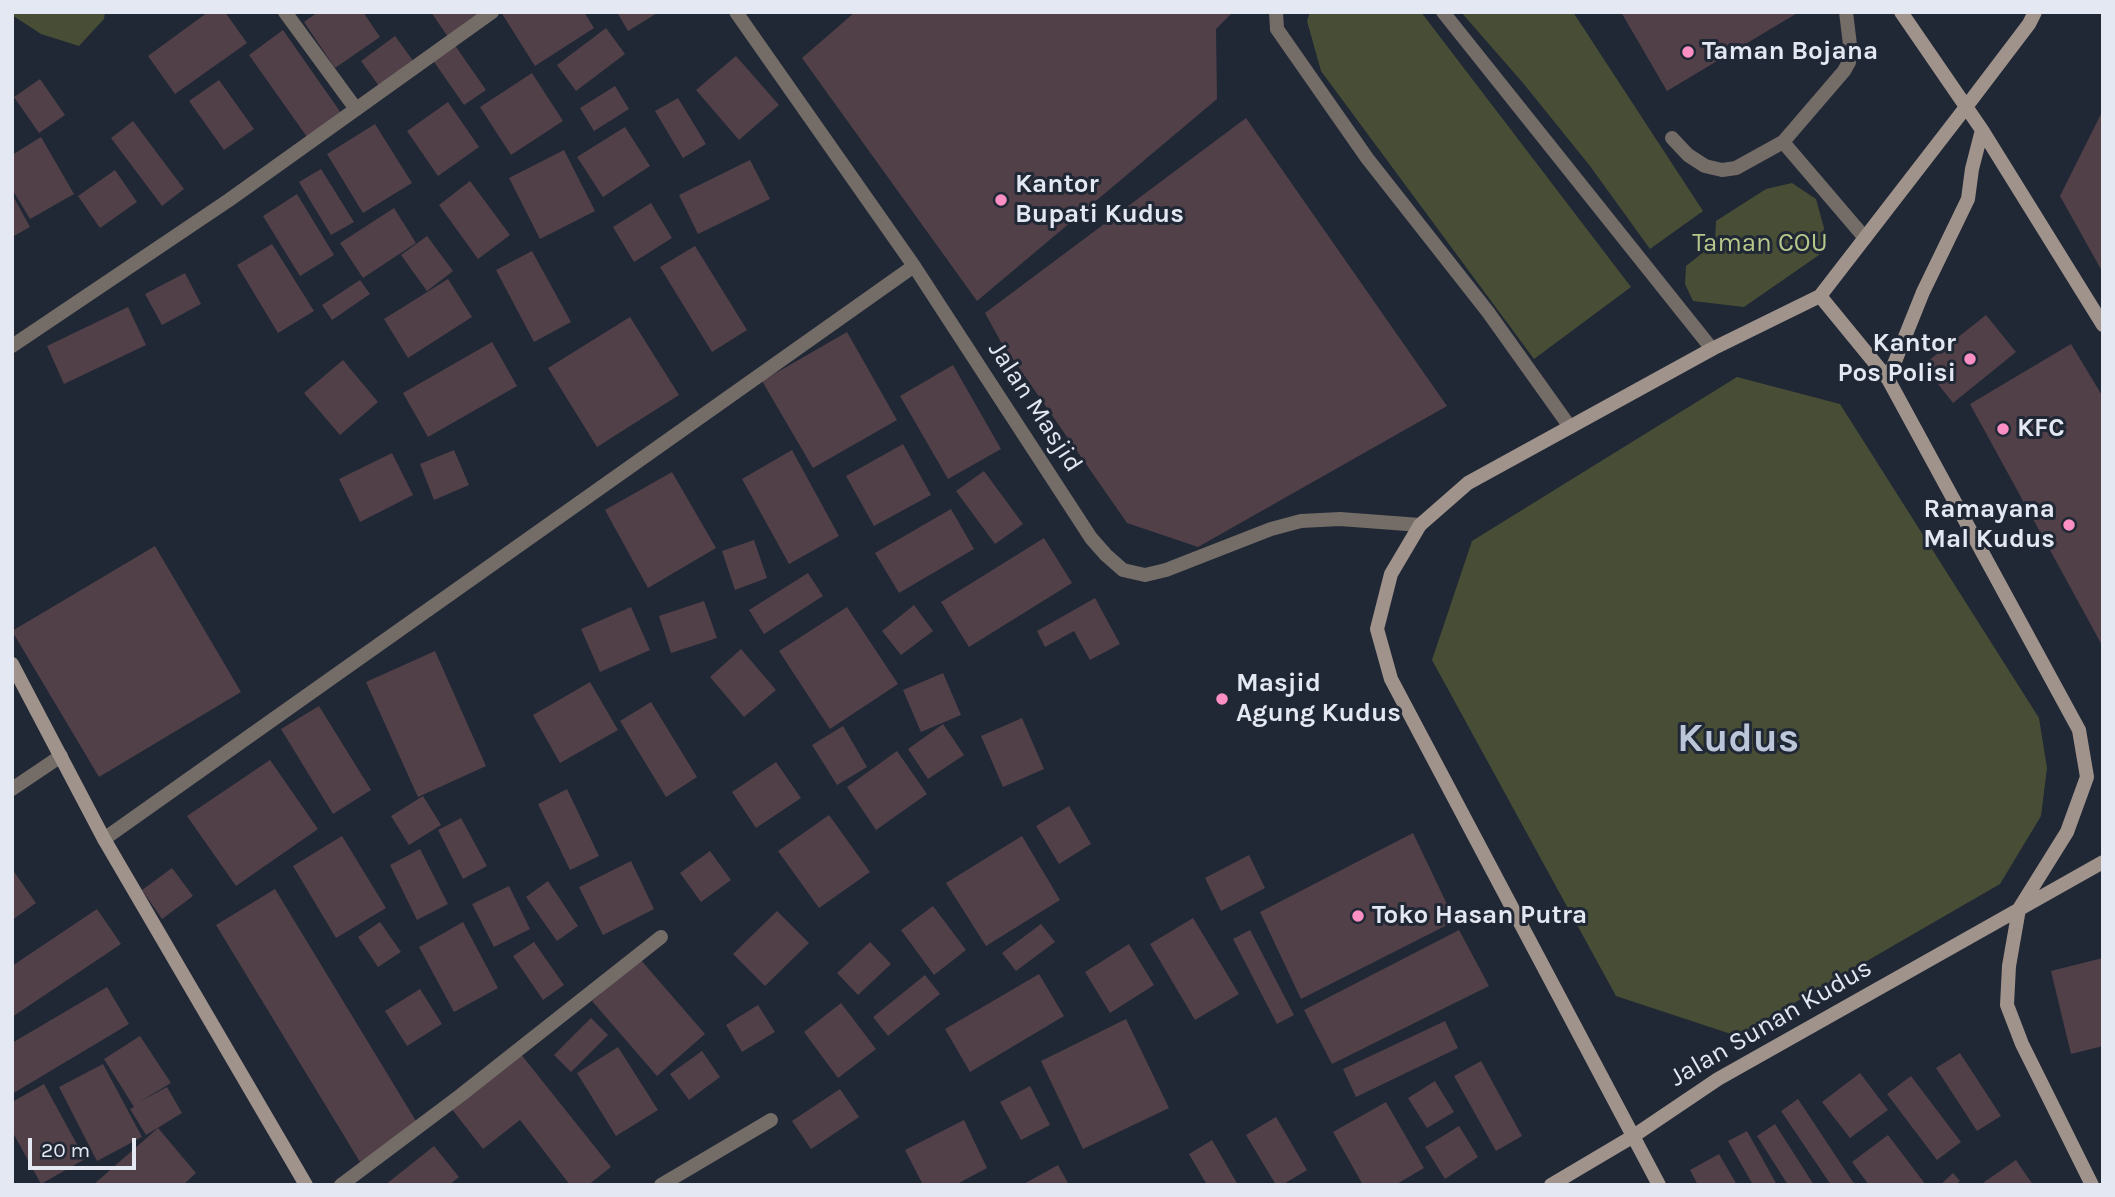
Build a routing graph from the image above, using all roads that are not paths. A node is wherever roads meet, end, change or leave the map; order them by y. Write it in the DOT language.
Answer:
graph roads {
  1 [pos="285,12"];
  2 [pos="492,12"];
  3 [pos="736,12"];
  4 [pos="1276,12"];
  5 [pos="1443,12"];
  6 [pos="1846,12"];
  7 [pos="1901,12"];
  8 [pos="2035,12"];
  9 [pos="1966,107"];
  10 [pos="356,109"];
  11 [pos="1982,130"];
  12 [pos="1672,138"];
  13 [pos="1783,142"];
  14 [pos="1865,238"];
  15 [pos="914,266"];
  16 [pos="1820,296"];
  17 [pos="2103,325"];
  18 [pos="12,346"];
  19 [pos="1712,349"];
  20 [pos="1888,379"];
  21 [pos="1570,427"];
  22 [pos="1420,525"];
  23 [pos="12,664"];
  24 [pos="61,756"];
  25 [pos="12,789"];
  26 [pos="104,839"];
  27 [pos="2103,862"];
  28 [pos="2019,909"];
  29 [pos="660,937"];
  30 [pos="771,1120"];
  31 [pos="1632,1137"];
  32 [pos="306,1185"];
  33 [pos="341,1185"];
  34 [pos="661,1185"];
  35 [pos="1551,1185"];
  36 [pos="1659,1185"];
  37 [pos="2092,1185"];
  1 -- 10 [label="street"];
  2 -- 10 [label="street"];
  3 -- 15 [label="street, Jalan Masjid"];
  4 -- 21 [label="street"];
  5 -- 19 [label="street"];
  6 -- 13 [label="street"];
  7 -- 9 [label="main road"];
  8 -- 9 [label="main road"];
  9 -- 11 [label="main road"];
  9 -- 14 [label="main road"];
  10 -- 18 [label="street"];
  11 -- 17 [label="main road"];
  11 -- 20 [label="main road"];
  12 -- 13 [label="street"];
  13 -- 14 [label="street"];
  14 -- 16 [label="main road"];
  15 -- 22 [label="street, Jalan Masjid"];
  15 -- 26 [label="street"];
  16 -- 19 [label="main road"];
  16 -- 20 [label="main road"];
  19 -- 21 [label="main road"];
  20 -- 28 [label="main road"];
  21 -- 22 [label="main road"];
  22 -- 31 [label="main road"];
  23 -- 24 [label="main road"];
  24 -- 25 [label="street"];
  24 -- 26 [label="main road"];
  26 -- 32 [label="main road"];
  27 -- 28 [label="main road, Jalan Sunan Kudus"];
  28 -- 31 [label="main road, Jalan Sunan Kudus"];
  28 -- 37 [label="main road"];
  29 -- 33 [label="street"];
  30 -- 34 [label="street"];
  31 -- 35 [label="main road, Jalan Sunan Kudus"];
  31 -- 36 [label="main road"];
}
